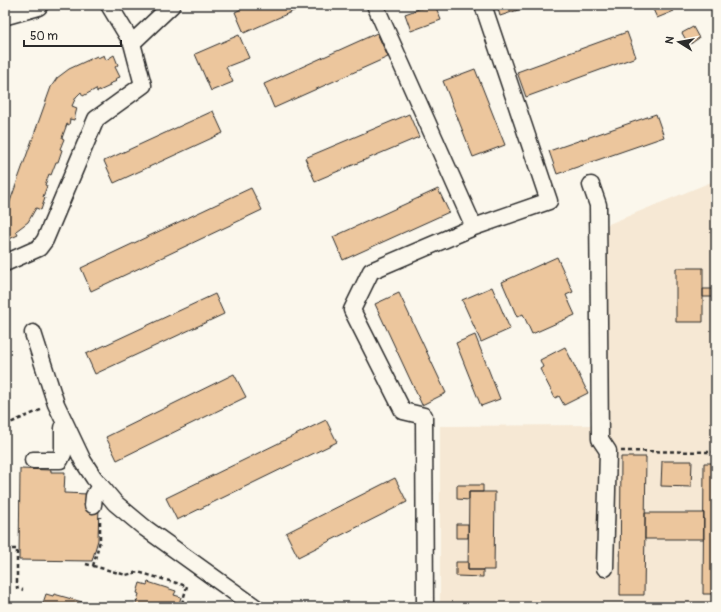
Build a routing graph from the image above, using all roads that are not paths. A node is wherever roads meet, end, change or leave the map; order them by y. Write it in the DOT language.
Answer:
graph roads {
  1 [pos="37,5"];
  2 [pos="109,5"];
  3 [pos="172,5"];
  4 [pos="375,5"];
  5 [pos="483,5"];
  6 [pos="5,14"];
  7 [pos="132,43"];
  8 [pos="591,185"];
  9 [pos="474,227"];
  10 [pos="5,263"];
  11 [pos="33,333"];
  12 [pos="67,427"];
  13 [pos="33,460"];
  14 [pos="103,490"];
  15 [pos="93,505"];
  16 [pos="605,568"];
  17 [pos="255,607"];
  18 [pos="425,607"];
  1 -- 6 [label="main road"];
  2 -- 7 [label="lane"];
  3 -- 7 [label="lane"];
  4 -- 9 [label="lane"];
  5 -- 9 [label="lane"];
  7 -- 10 [label="lane"];
  8 -- 16 [label="lane"];
  9 -- 18 [label="lane"];
  11 -- 12 [label="lane"];
  12 -- 13 [label="lane"];
  12 -- 14 [label="lane"];
  14 -- 15 [label="lane"];
  14 -- 17 [label="lane"];
}
